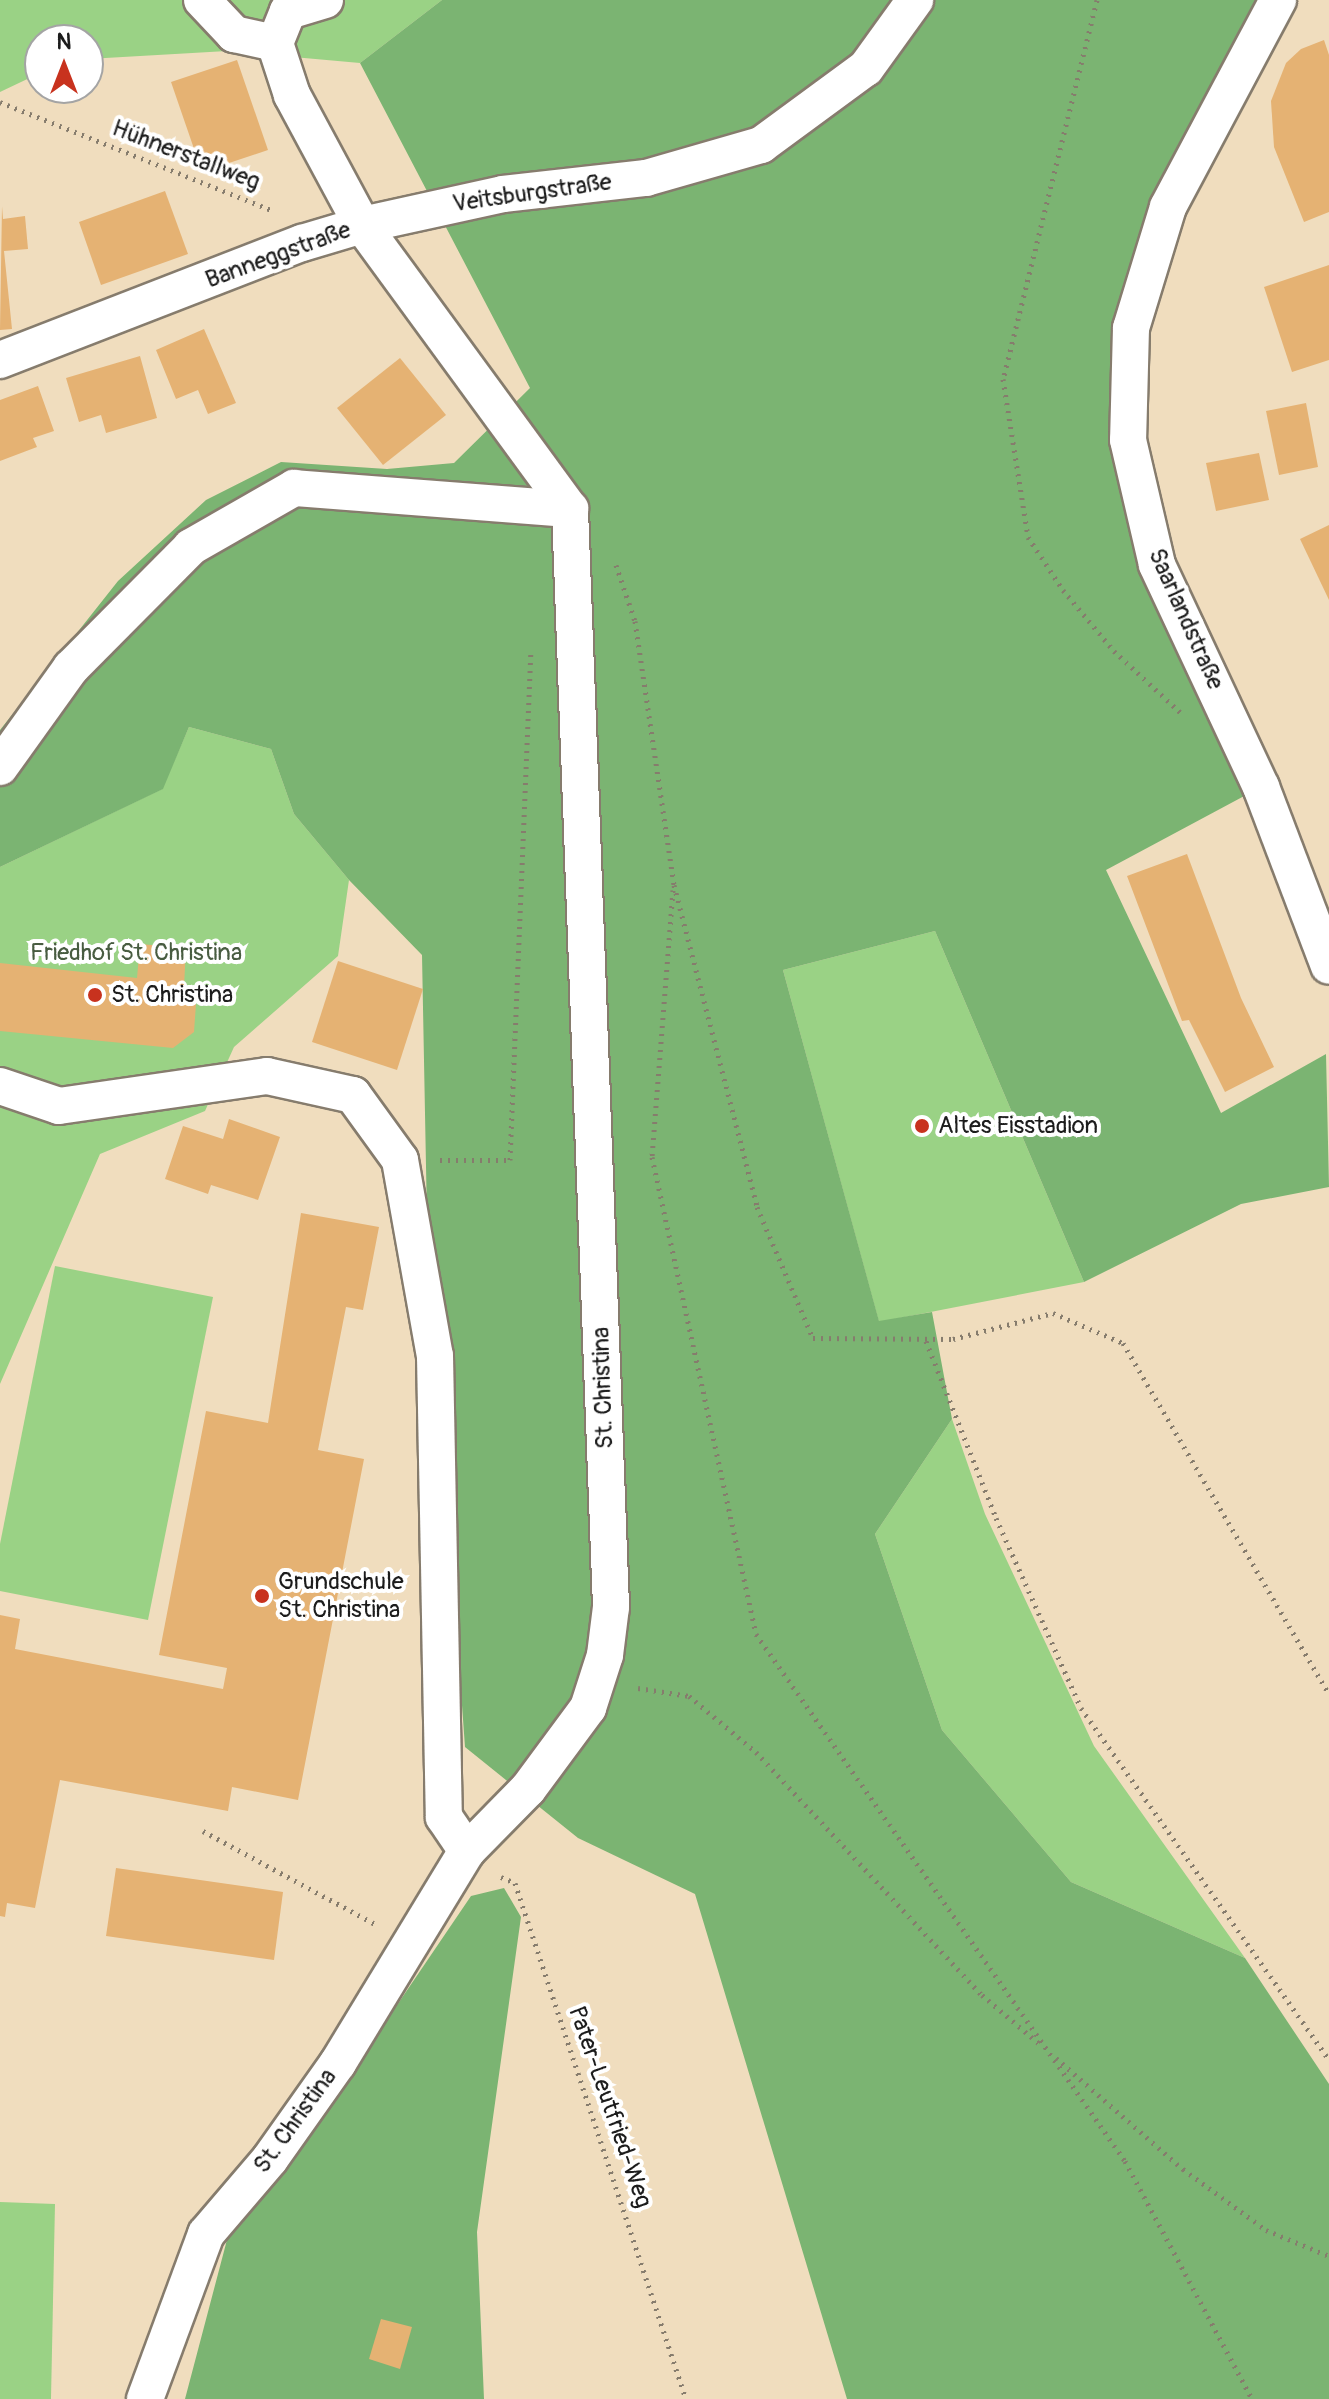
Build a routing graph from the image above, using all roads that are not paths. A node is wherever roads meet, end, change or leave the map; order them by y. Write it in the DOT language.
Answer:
graph roads {
  1 [pos="202,0"];
  2 [pos="325,0"];
  3 [pos="915,0"];
  4 [pos="1278,0"];
  5 [pos="275,43"];
  6 [pos="362,225"];
  7 [pos="0,360"];
  8 [pos="570,509"];
  9 [pos="0,767"];
  10 [pos="1329,966"];
  11 [pos="0,1086"];
  12 [pos="467,1851"];
  13 [pos="145,2399"];
  1 -- 5 [label="street"];
  2 -- 5 [label="street"];
  3 -- 6 [label="street, Veitsburgstraße"];
  4 -- 10 [label="street, Saarlandstraße"];
  5 -- 6 [label="street"];
  6 -- 7 [label="street, Banneggstraße"];
  6 -- 8 [label="street, Banneggstraße"];
  8 -- 9 [label="street"];
  8 -- 12 [label="street, St. Christina"];
  11 -- 12 [label="street"];
  12 -- 13 [label="street, St. Christina"];
}
